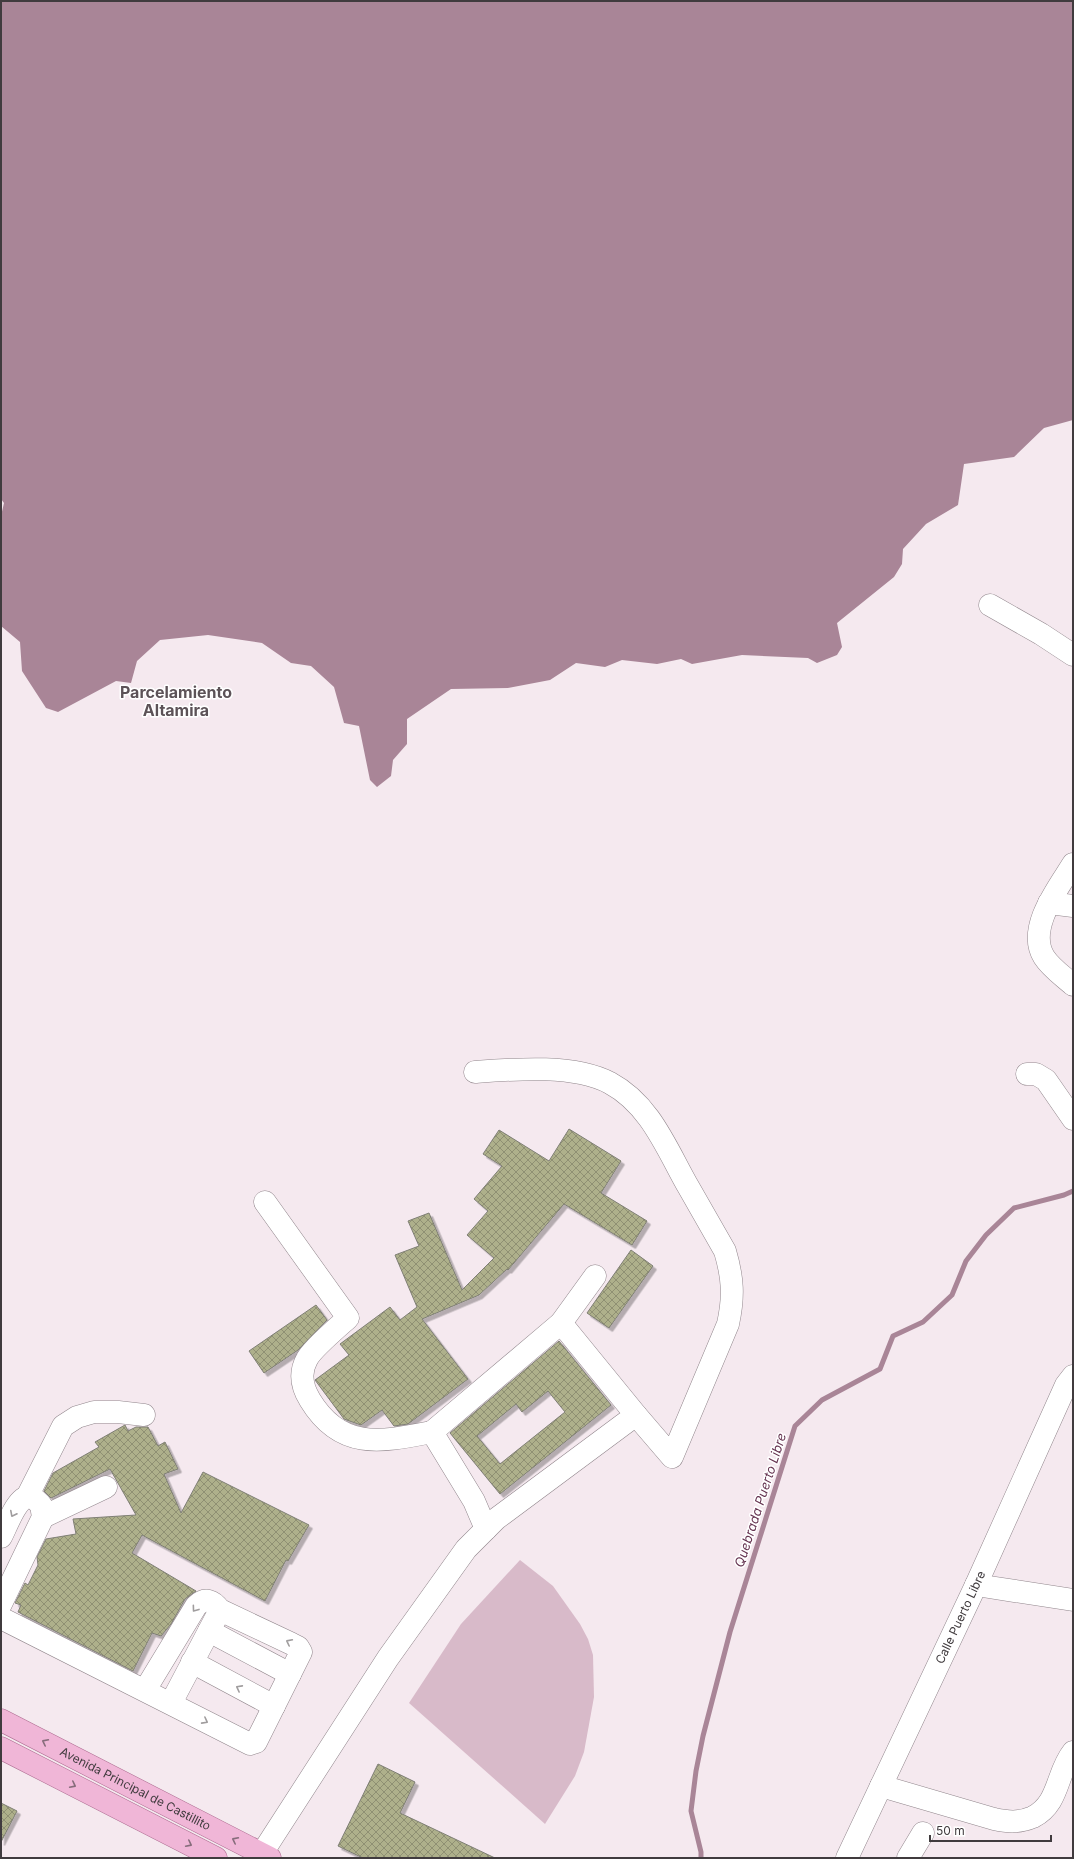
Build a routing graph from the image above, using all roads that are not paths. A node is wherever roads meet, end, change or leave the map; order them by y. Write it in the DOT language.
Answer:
graph roads {
  1 [pos="990,605"];
  2 [pos="1073,655"];
  3 [pos="1073,864"];
  4 [pos="1049,903"];
  5 [pos="1073,906"];
  6 [pos="1073,985"];
  7 [pos="475,1072"];
  8 [pos="1027,1074"];
  9 [pos="1073,1119"];
  10 [pos="265,1202"];
  11 [pos="595,1276"];
  12 [pos="561,1323"];
  13 [pos="1073,1376"];
  14 [pos="144,1415"];
  15 [pos="636,1415"];
  16 [pos="432,1432"];
  17 [pos="106,1487"];
  18 [pos="27,1497"];
  19 [pos="43,1517"];
  20 [pos="486,1529"];
  21 [pos="1,1538"];
  22 [pos="976,1585"];
  23 [pos="1073,1600"];
  24 [pos="1,1604"];
  25 [pos="220,1610"];
  26 [pos="1,1618"];
  27 [pos="209,1631"];
  28 [pos="192,1662"];
  29 [pos="290,1674"];
  30 [pos="145,1690"];
  31 [pos="171,1703"];
  32 [pos="274,1706"];
  33 [pos="1,1720"];
  34 [pos="1,1748"];
  35 [pos="1073,1752"];
  36 [pos="881,1786"];
  37 [pos="923,1833"];
  38 [pos="264,1856"];
  39 [pos="849,1857"];
  40 [pos="216,1858"];
  41 [pos="908,1858"];
  1 -- 2 [label="street"];
  3 -- 4 [label="street"];
  4 -- 5 [label="street"];
  4 -- 6 [label="street"];
  7 -- 15 [label="street"];
  8 -- 9 [label="street"];
  10 -- 16 [label="street"];
  11 -- 12 [label="street"];
  12 -- 15 [label="street"];
  12 -- 16 [label="street"];
  13 -- 22 [label="street, Calle Puerto Libre"];
  14 -- 18 [label="street"];
  15 -- 20 [label="street"];
  16 -- 20 [label="street"];
  17 -- 19 [label="street"];
  18 -- 19 [label="street"];
  18 -- 21 [label="street, one-way"];
  19 -- 24 [label="street"];
  20 -- 38 [label="street"];
  22 -- 23 [label="street"];
  22 -- 36 [label="street, Calle Puerto Libre"];
  25 -- 27 [label="street"];
  29 -- 25 [label="street, one-way"];
  25 -- 30 [label="street, one-way"];
  26 -- 30 [label="street"];
  27 -- 28 [label="street"];
  27 -- 29 [label="street"];
  28 -- 31 [label="street"];
  32 -- 28 [label="street, one-way"];
  29 -- 32 [label="street"];
  30 -- 31 [label="street"];
  31 -- 32 [label="street, one-way"];
  38 -- 33 [label="main road, Avenida Principal de Castillito, one-way"];
  34 -- 40 [label="main road, Avenida Principal de Castillito, one-way"];
  35 -- 36 [label="street"];
  36 -- 39 [label="street, Calle Puerto Libre"];
  37 -- 41 [label="street"];
}
